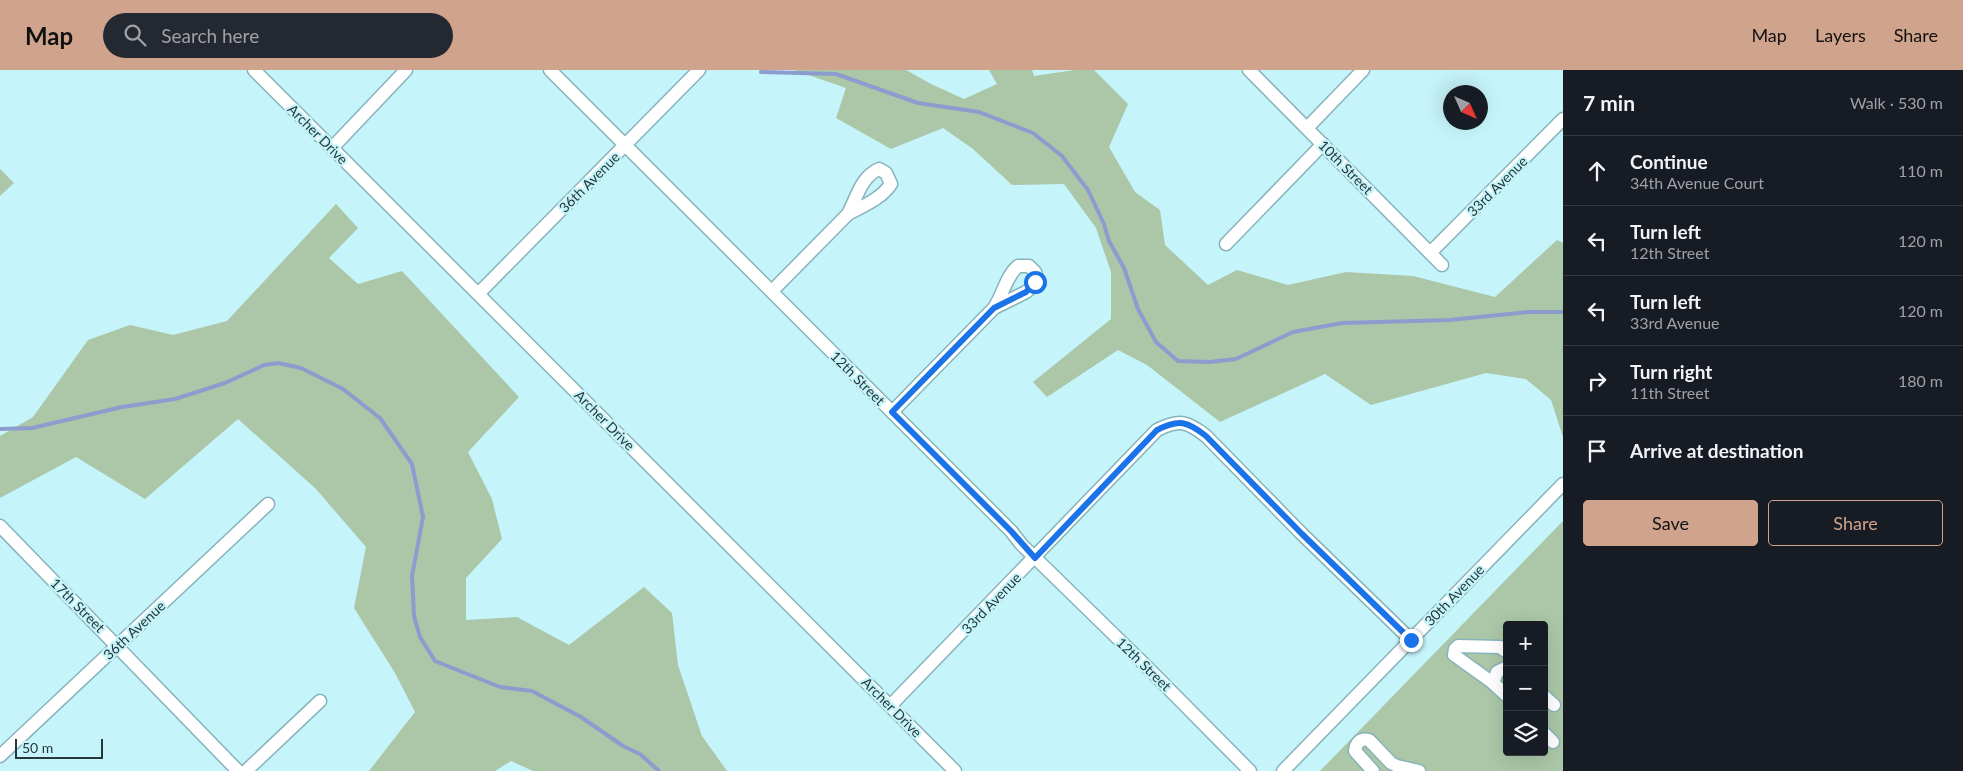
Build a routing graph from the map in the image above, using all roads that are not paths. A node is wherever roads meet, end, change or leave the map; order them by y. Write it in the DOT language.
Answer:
graph roads {
  1 [pos="254,70"];
  2 [pos="406,70"];
  3 [pos="550,70"];
  4 [pos="698,70"];
  5 [pos="1249,70"];
  6 [pos="1363,70"];
  7 [pos="1563,119"];
  8 [pos="1307,128"];
  9 [pos="626,144"];
  10 [pos="1323,144"];
  11 [pos="332,148"];
  12 [pos="848,214"];
  13 [pos="1226,244"];
  14 [pos="1430,253"];
  15 [pos="1442,265"];
  16 [pos="772,291"];
  17 [pos="479,293"];
  18 [pos="994,308"];
  19 [pos="892,412"];
  20 [pos="1563,484"];
  21 [pos="268,504"];
  22 [pos="0,526"];
  23 [pos="1035,558"];
  24 [pos="1411,640"];
  25 [pos="118,646"];
  26 [pos="1503,649"];
  27 [pos="1503,669"];
  28 [pos="1493,683"];
  29 [pos="1503,692"];
  30 [pos="1548,700"];
  31 [pos="320,701"];
  32 [pos="1554,705"];
  33 [pos="891,706"];
  34 [pos="0,756"];
  35 [pos="238,771"];
  36 [pos="246,771"];
  37 [pos="955,771"];
  38 [pos="1250,771"];
  39 [pos="1283,771"];
  40 [pos="1373,771"];
  41 [pos="1419,771"];
  1 -- 11 [label="street, Archer Drive"];
  2 -- 11 [label="street"];
  3 -- 9 [label="street, 12th Street"];
  4 -- 9 [label="street, 36th Avenue"];
  5 -- 8 [label="street, 10th Street"];
  6 -- 8 [label="street"];
  7 -- 14 [label="street, 33rd Avenue"];
  8 -- 10 [label="street, 10th Street"];
  9 -- 16 [label="street, 12th Street"];
  9 -- 17 [label="street, 36th Avenue"];
  10 -- 13 [label="street"];
  10 -- 14 [label="street, 10th Street"];
  11 -- 17 [label="street, Archer Drive"];
  12 -- 16 [label="street"];
  14 -- 15 [label="street, 10th Street"];
  16 -- 19 [label="street, 12th Street"];
  17 -- 33 [label="street, Archer Drive"];
  18 -- 19 [label="street"];
  19 -- 23 [label="street, 12th Street"];
  20 -- 24 [label="street, 30th Avenue"];
  21 -- 25 [label="street, 36th Avenue"];
  22 -- 25 [label="street, 17th Street"];
  23 -- 24 [label="street, 33rd Avenue"];
  23 -- 33 [label="street, 33rd Avenue"];
  23 -- 38 [label="street, 12th Street"];
  24 -- 39 [label="street, 30th Avenue"];
  25 -- 34 [label="street, 36th Avenue"];
  25 -- 35 [label="street, 17th Street"];
  26 -- 28 [label="street"];
  27 -- 28 [label="street"];
  28 -- 29 [label="street"];
  30 -- 32 [label="street"];
  31 -- 36 [label="street"];
  33 -- 37 [label="street, Archer Drive"];
  40 -- 41 [label="street"];
}
